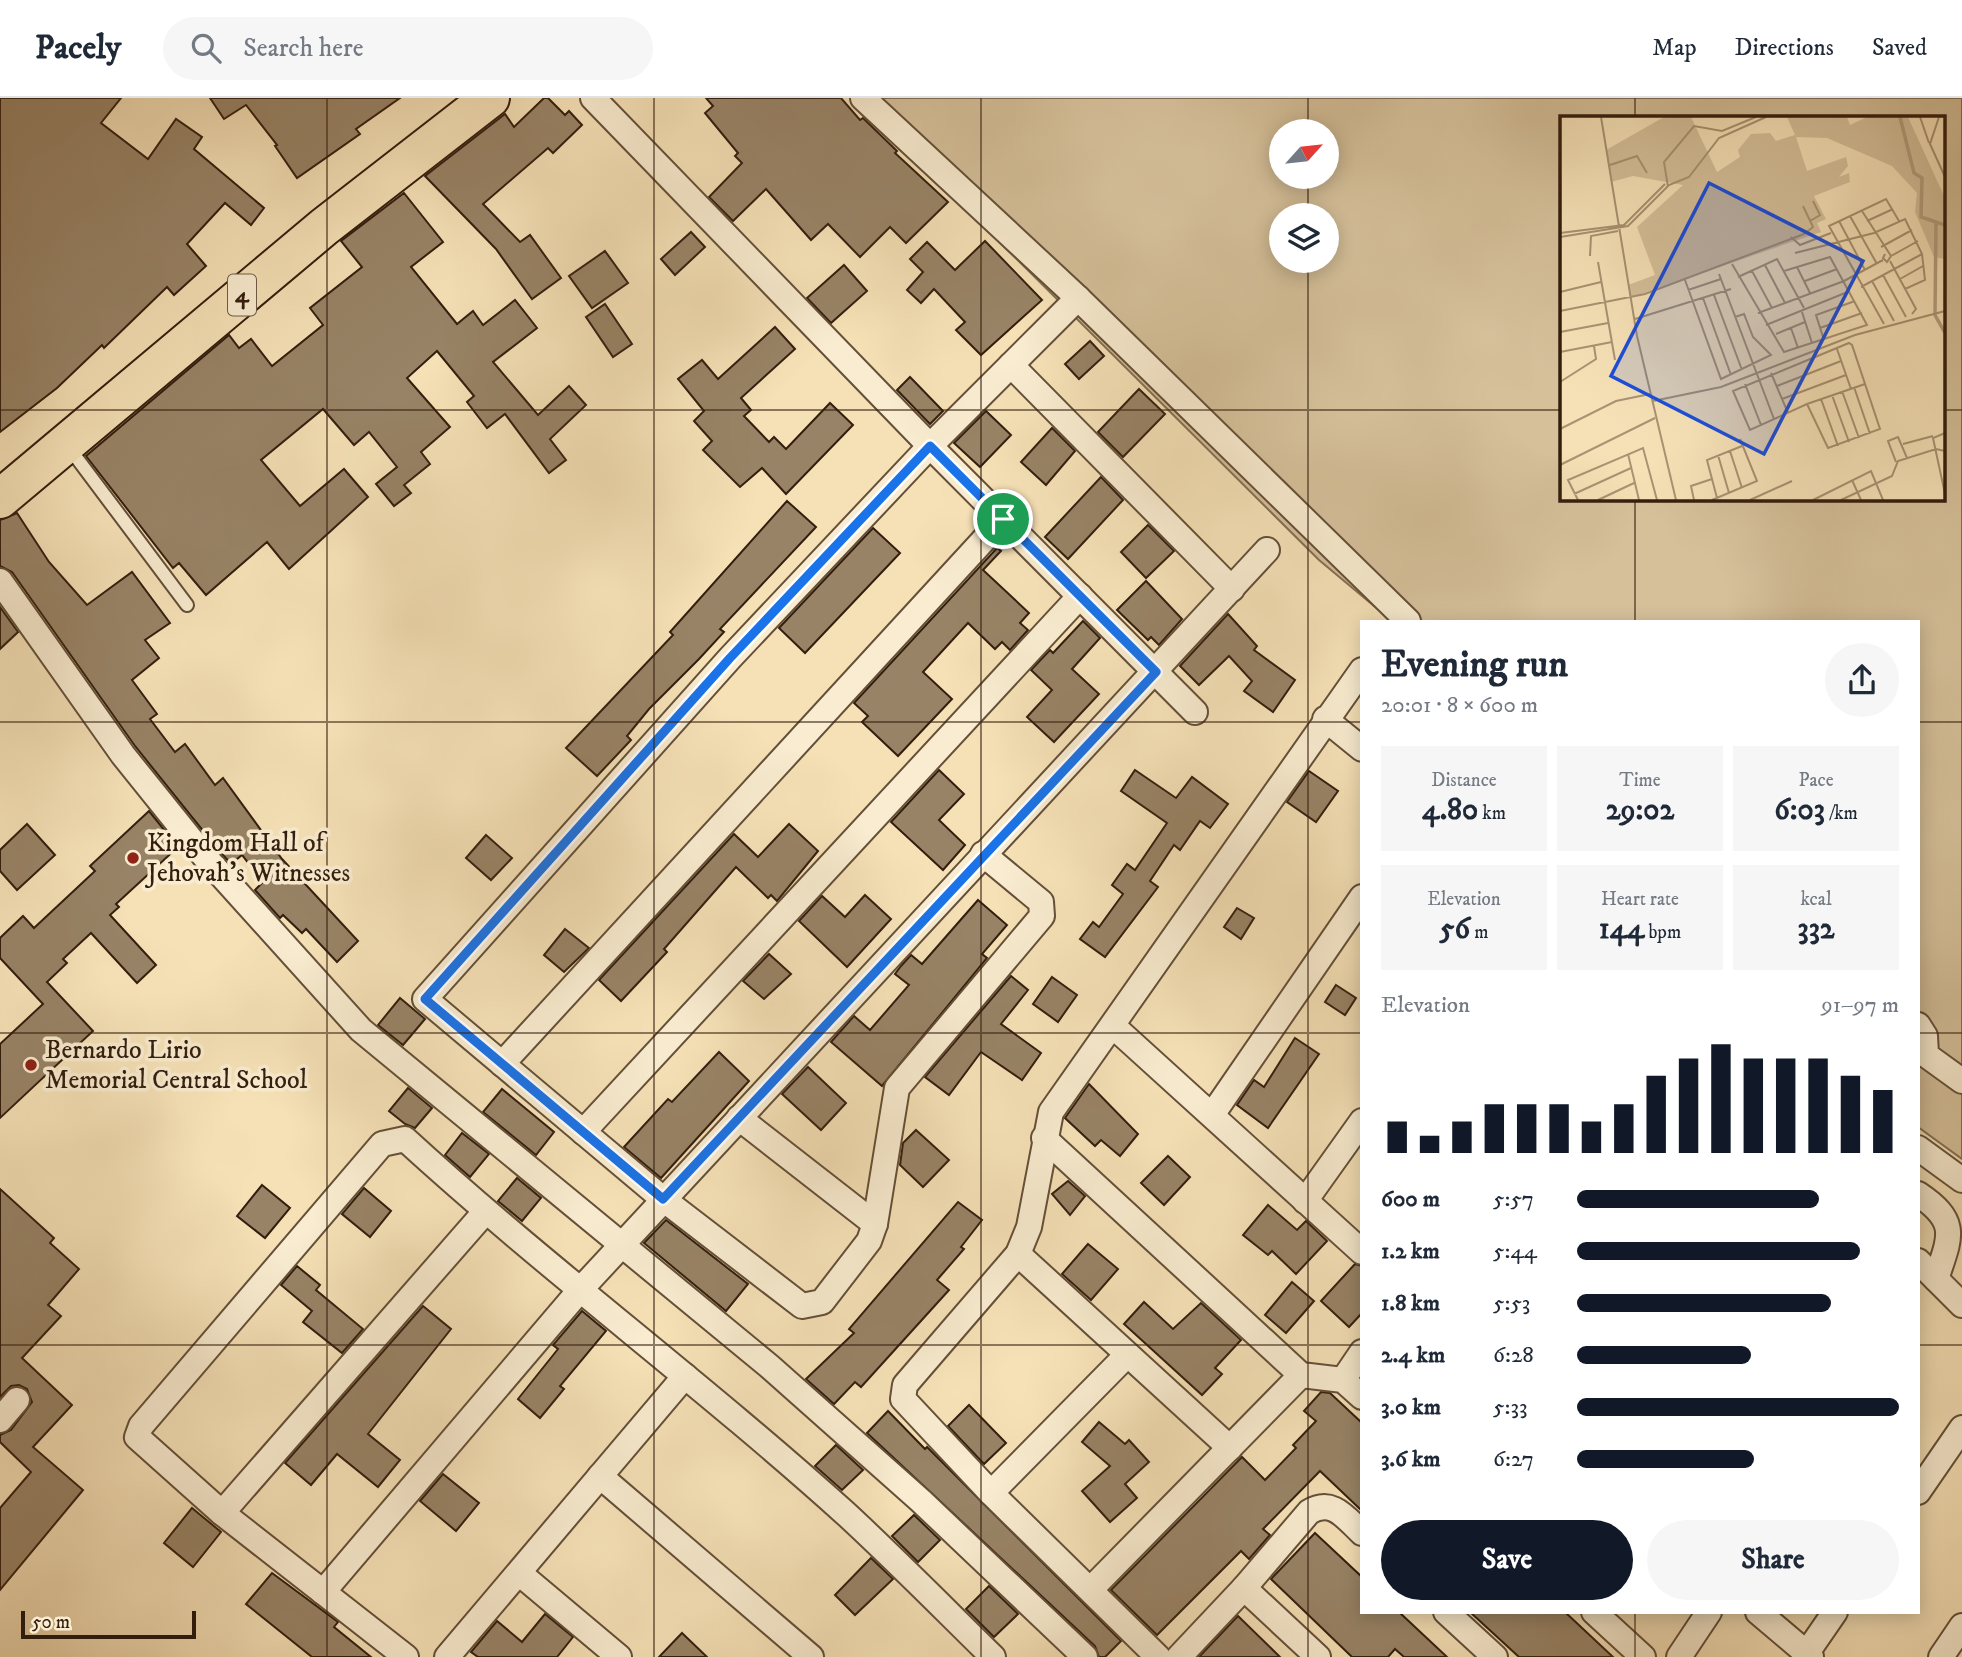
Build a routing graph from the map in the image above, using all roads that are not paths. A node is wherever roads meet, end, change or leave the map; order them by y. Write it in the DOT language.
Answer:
graph roads {
  1 [pos="490,98"];
  2 [pos="593,98"];
  3 [pos="863,98"];
  4 [pos="1078,298"];
  5 [pos="1011,365"];
  6 [pos="65,442"];
  7 [pos="930,446"];
  8 [pos="4,486"];
  9 [pos="1003,519"];
  10 [pos="1267,550"];
  11 [pos="0,581"];
  12 [pos="1233,589"];
  13 [pos="1080,596"];
  14 [pos="187,605"];
  15 [pos="1403,620"];
  16 [pos="1156,672"];
  17 [pos="1360,673"];
  18 [pos="1195,712"];
  19 [pos="1325,719"];
  20 [pos="1360,747"];
  21 [pos="984,854"];
  22 [pos="1360,900"];
  23 [pos="1113,1026"];
  24 [pos="1920,1029"];
  25 [pos="502,1064"];
  26 [pos="1962,1081"];
  27 [pos="1212,1115"];
  28 [pos="739,1118"];
  29 [pos="1360,1124"];
  30 [pos="583,1132"];
  31 [pos="1044,1138"];
  32 [pos="1920,1149"];
  33 [pos="1962,1180"];
  34 [pos="1920,1195"];
  35 [pos="663,1199"];
  36 [pos="1305,1201"];
  37 [pos="485,1212"];
  38 [pos="875,1224"];
  39 [pos="622,1245"];
  40 [pos="1360,1250"];
  41 [pos="1018,1254"];
  42 [pos="1920,1263"];
  43 [pos="1936,1279"];
  44 [pos="580,1290"];
  45 [pos="1962,1304"];
  46 [pos="1127,1355"];
  47 [pos="1360,1355"];
  48 [pos="1301,1375"];
  49 [pos="685,1377"];
  50 [pos="1343,1380"];
  51 [pos="1360,1395"];
  52 [pos="17,1400"];
  53 [pos="0,1420"];
  54 [pos="1962,1428"];
  55 [pos="1230,1448"];
  56 [pos="600,1476"];
  57 [pos="1920,1489"];
  58 [pos="991,1493"];
  59 [pos="222,1513"];
  60 [pos="1360,1531"];
  61 [pos="519,1573"];
  62 [pos="1244,1588"];
  63 [pos="1091,1589"];
  64 [pos="323,1592"];
  65 [pos="1448,1614"];
  66 [pos="1596,1614"];
  67 [pos="1708,1614"];
  68 [pos="1760,1614"];
  69 [pos="1834,1614"];
  70 [pos="1962,1626"];
  71 [pos="1807,1656"];
  72 [pos="406,1657"];
  73 [pos="447,1657"];
  74 [pos="619,1657"];
  75 [pos="811,1657"];
  76 [pos="993,1657"];
  77 [pos="1085,1657"];
  78 [pos="1158,1657"];
  79 [pos="1179,1657"];
  80 [pos="1318,1657"];
  81 [pos="1495,1657"];
  82 [pos="1643,1657"];
  83 [pos="1679,1657"];
  84 [pos="1941,1657"];
  1 -- 6 [label="highway, 4"];
  2 -- 7 [label="street"];
  3 -- 4 [label="street"];
  4 -- 5 [label="street"];
  4 -- 15 [label="street"];
  5 -- 7 [label="street"];
  5 -- 12 [label="street"];
  6 -- 8 [label="highway, 4"];
  6 -- 14 [label="lane"];
  7 -- 9 [label="street"];
  7 -- 25 [label="street"];
  9 -- 13 [label="street"];
  9 -- 25 [label="street"];
  10 -- 12 [label="street"];
  11 -- 39 [label="street"];
  12 -- 16 [label="street"];
  13 -- 16 [label="street"];
  13 -- 30 [label="street"];
  16 -- 18 [label="street"];
  16 -- 21 [label="street"];
  17 -- 19 [label="street"];
  19 -- 20 [label="street"];
  19 -- 23 [label="street"];
  21 -- 28 [label="street"];
  21 -- 38 [label="street"];
  22 -- 27 [label="street"];
  23 -- 27 [label="street"];
  23 -- 31 [label="street"];
  24 -- 26 [label="street"];
  25 -- 30 [label="street"];
  27 -- 36 [label="street"];
  28 -- 35 [label="street"];
  28 -- 38 [label="street"];
  29 -- 36 [label="street"];
  30 -- 35 [label="street"];
  31 -- 41 [label="street"];
  31 -- 48 [label="street"];
  32 -- 33 [label="street"];
  34 -- 43 [label="street"];
  35 -- 38 [label="street"];
  35 -- 39 [label="street"];
  36 -- 40 [label="street"];
  37 -- 44 [label="street"];
  37 -- 59 [label="street"];
  37 -- 59 [label="street"];
  39 -- 44 [label="street"];
  39 -- 77 [label="street"];
  41 -- 46 [label="street"];
  41 -- 58 [label="street"];
  42 -- 43 [label="street"];
  43 -- 45 [label="street"];
  44 -- 49 [label="street"];
  44 -- 64 [label="street"];
  46 -- 55 [label="street"];
  46 -- 58 [label="street"];
  47 -- 50 [label="street"];
  48 -- 50 [label="street"];
  48 -- 55 [label="street"];
  49 -- 56 [label="street"];
  49 -- 76 [label="street"];
  50 -- 51 [label="street"];
  52 -- 53 [label="street"];
  54 -- 57 [label="street"];
  55 -- 63 [label="street"];
  56 -- 61 [label="street"];
  56 -- 75 [label="street"];
  58 -- 63 [label="street"];
  59 -- 64 [label="street"];
  60 -- 62 [label="street"];
  61 -- 73 [label="street"];
  61 -- 74 [label="street"];
  62 -- 79 [label="street"];
  62 -- 80 [label="street"];
  63 -- 78 [label="street"];
  64 -- 72 [label="street"];
  65 -- 81 [label="street"];
  66 -- 82 [label="street"];
  67 -- 83 [label="street"];
  68 -- 71 [label="street"];
  69 -- 71 [label="street"];
  70 -- 84 [label="street"];
}
